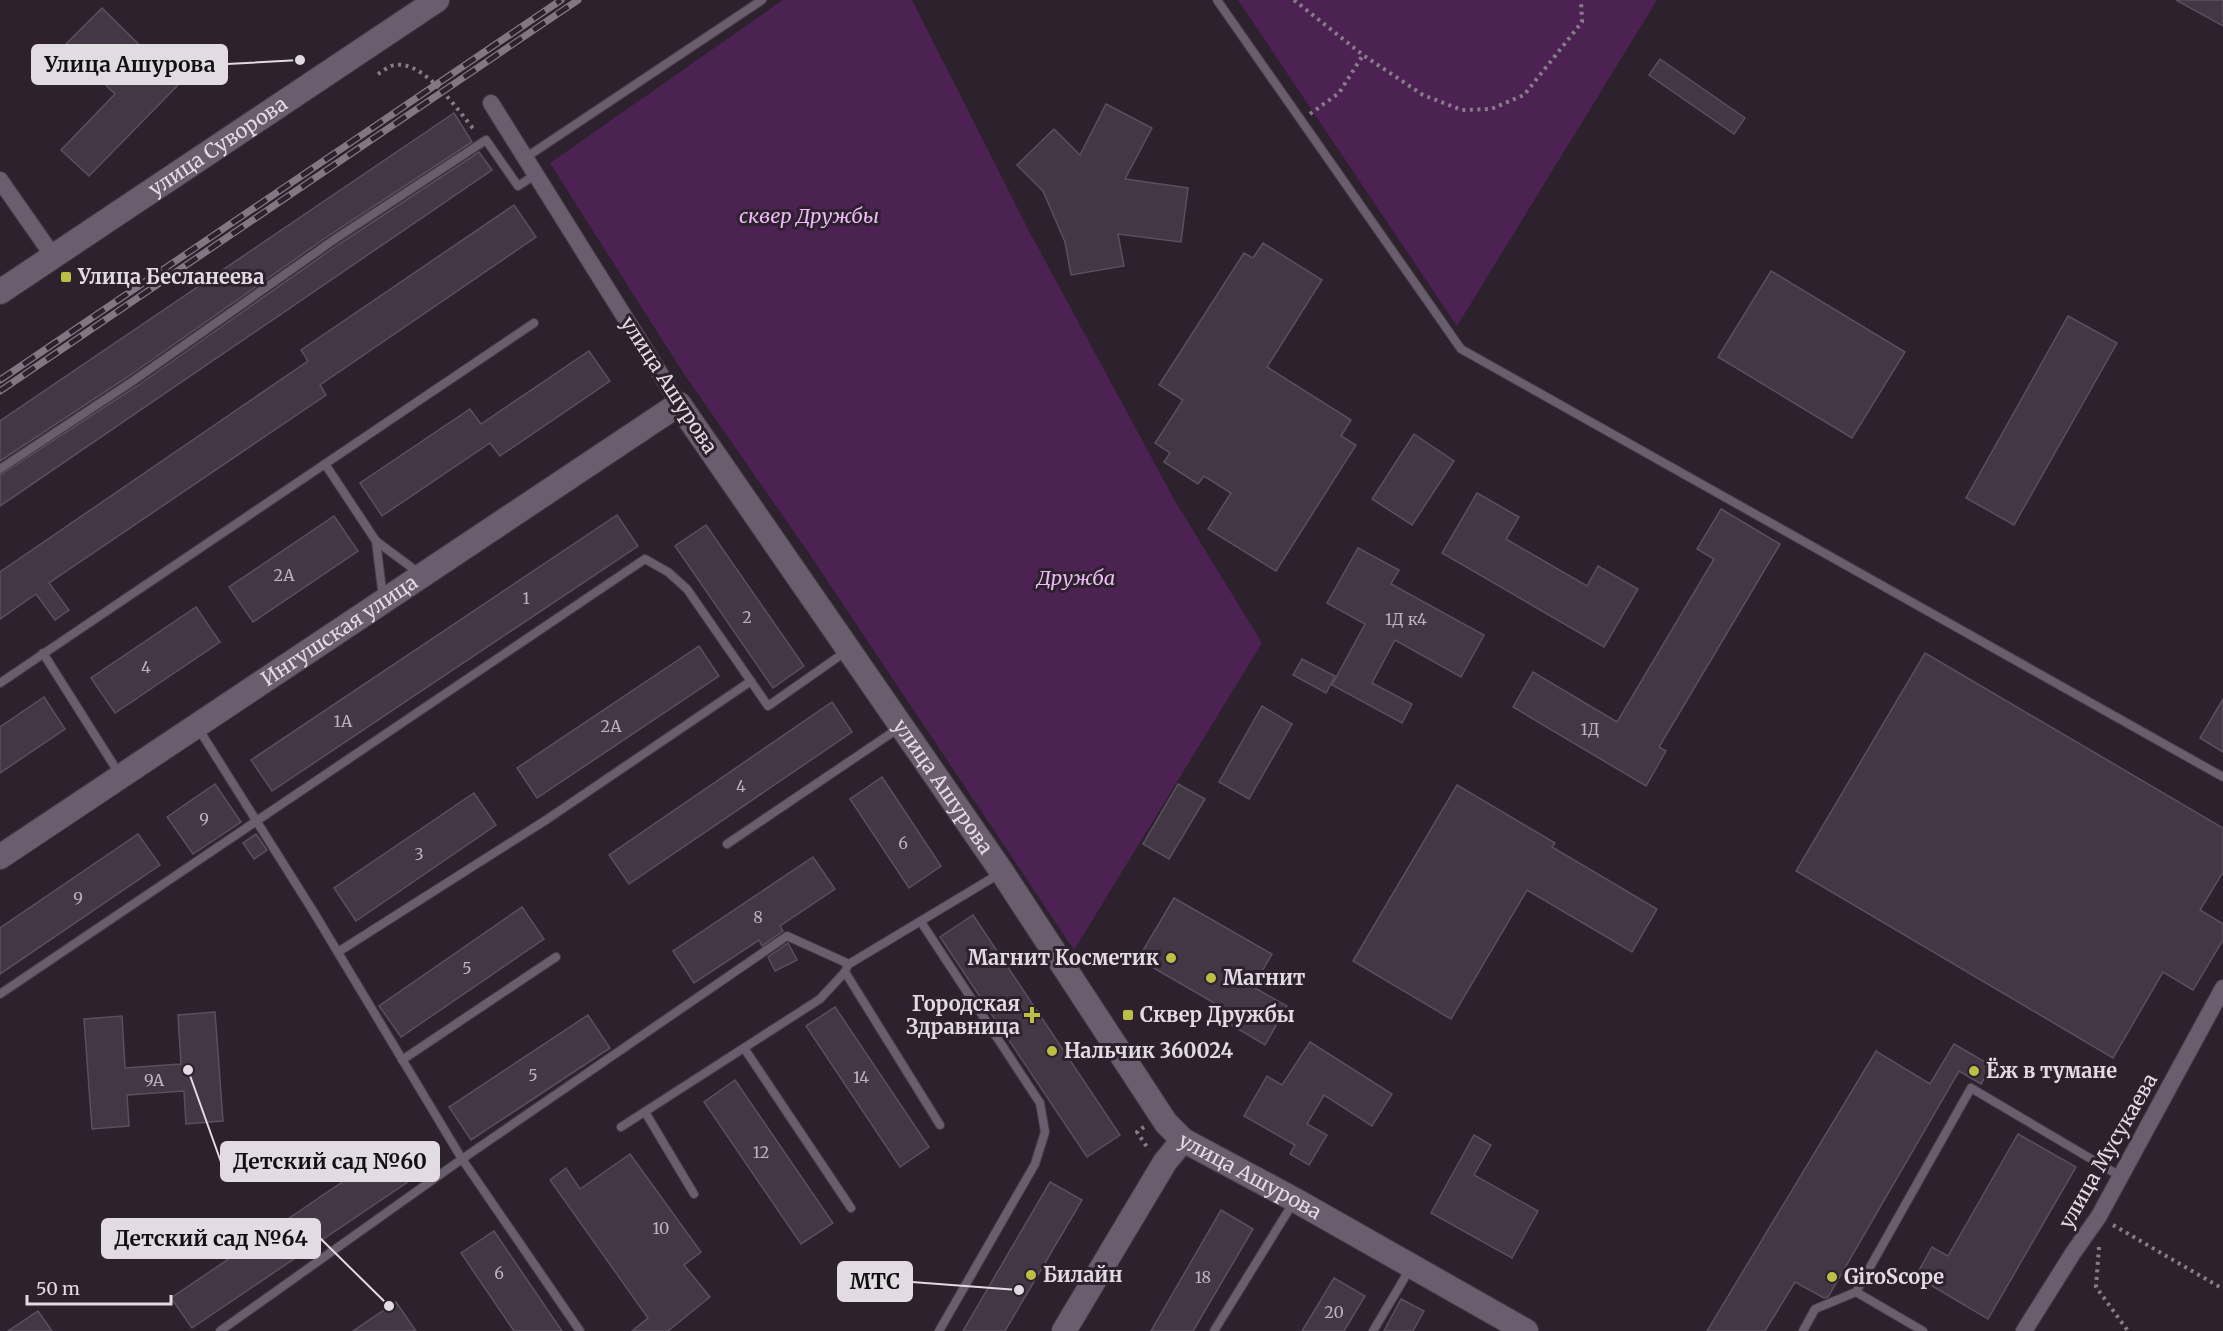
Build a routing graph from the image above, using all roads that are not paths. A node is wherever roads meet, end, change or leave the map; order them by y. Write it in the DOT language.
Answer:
graph roads {
  1 [pos="437,0"];
  2 [pos="762,0"];
  3 [pos="1217,0"];
  4 [pos="491,104"];
  5 [pos="525,159"];
  6 [pos="535,175"];
  7 [pos="0,180"];
  8 [pos="53,256"];
  9 [pos="0,292"];
  10 [pos="534,323"];
  11 [pos="679,404"];
  12 [pos="325,464"];
  13 [pos="0,469"];
  14 [pos="376,541"];
  15 [pos="423,575"];
  16 [pos="383,602"];
  17 [pos="849,650"];
  18 [pos="43,653"];
  19 [pos="751,681"];
  20 [pos="0,683"];
  21 [pos="196,725"];
  22 [pos="902,726"];
  23 [pos="121,776"];
  24 [pos="2223,777"];
  25 [pos="256,821"];
  26 [pos="727,844"];
  27 [pos="0,857"];
  28 [pos="1002,872"];
  29 [pos="921,922"];
  30 [pos="338,952"];
  31 [pos="556,957"];
  32 [pos="847,968"];
  33 [pos="2223,988"];
  34 [pos="0,994"];
  35 [pos="744,1048"];
  36 [pos="402,1060"];
  37 [pos="645,1112"];
  38 [pos="940,1125"];
  39 [pos="621,1127"];
  40 [pos="1183,1140"];
  41 [pos="462,1159"];
  42 [pos="2120,1176"];
  43 [pos="694,1194"];
  44 [pos="1295,1200"];
  45 [pos="851,1208"];
  46 [pos="1412,1265"];
  47 [pos="1856,1292"];
  48 [pos="220,1331"];
  49 [pos="580,1331"];
  50 [pos="939,1331"];
  51 [pos="1064,1331"];
  52 [pos="1214,1331"];
  53 [pos="1373,1331"];
  54 [pos="1526,1331"];
  55 [pos="1803,1331"];
  56 [pos="1923,1331"];
  57 [pos="2024,1331"];
  1 -- 8 [label="street, улица Суворова"];
  2 -- 5 [label="lane"];
  3 -- 24 [label="lane"];
  4 -- 5 [label="street, улица Ашурова"];
  5 -- 6 [label="street, улица Ашурова"];
  6 -- 11 [label="street, улица Ашурова"];
  6 -- 13 [label="lane"];
  7 -- 8 [label="street"];
  8 -- 9 [label="street, улица Суворова"];
  10 -- 12 [label="lane"];
  11 -- 15 [label="street, Ингушская улица"];
  11 -- 17 [label="street, улица Ашурова"];
  12 -- 14 [label="lane"];
  12 -- 18 [label="lane"];
  14 -- 15 [label="lane"];
  14 -- 16 [label="lane"];
  15 -- 16 [label="street, Ингушская улица"];
  16 -- 21 [label="street, Ингушская улица"];
  17 -- 19 [label="lane"];
  17 -- 22 [label="street, улица Ашурова"];
  18 -- 20 [label="lane"];
  18 -- 23 [label="lane"];
  19 -- 25 [label="lane"];
  19 -- 30 [label="lane"];
  21 -- 23 [label="street, Ингушская улица"];
  21 -- 25 [label="lane"];
  22 -- 26 [label="lane"];
  22 -- 28 [label="street, улица Ашурова"];
  23 -- 27 [label="street, Ингушская улица"];
  25 -- 30 [label="lane"];
  25 -- 34 [label="lane"];
  28 -- 29 [label="lane"];
  28 -- 40 [label="street, улица Ашурова"];
  29 -- 32 [label="lane"];
  29 -- 50 [label="lane"];
  30 -- 36 [label="lane"];
  31 -- 36 [label="lane"];
  32 -- 35 [label="lane"];
  32 -- 38 [label="lane"];
  32 -- 41 [label="lane"];
  33 -- 42 [label="street, улица Мусукаева"];
  35 -- 37 [label="lane"];
  35 -- 45 [label="lane"];
  36 -- 41 [label="lane"];
  37 -- 39 [label="lane"];
  37 -- 43 [label="lane"];
  40 -- 44 [label="street, улица Ашурова"];
  40 -- 51 [label="street"];
  41 -- 48 [label="lane"];
  41 -- 49 [label="lane"];
  42 -- 47 [label="lane"];
  42 -- 57 [label="street, улица Мусукаева"];
  44 -- 46 [label="street, улица Ашурова"];
  44 -- 52 [label="lane"];
  46 -- 53 [label="lane"];
  46 -- 54 [label="street, улица Ашурова"];
  47 -- 55 [label="lane"];
  47 -- 56 [label="lane"];
}
